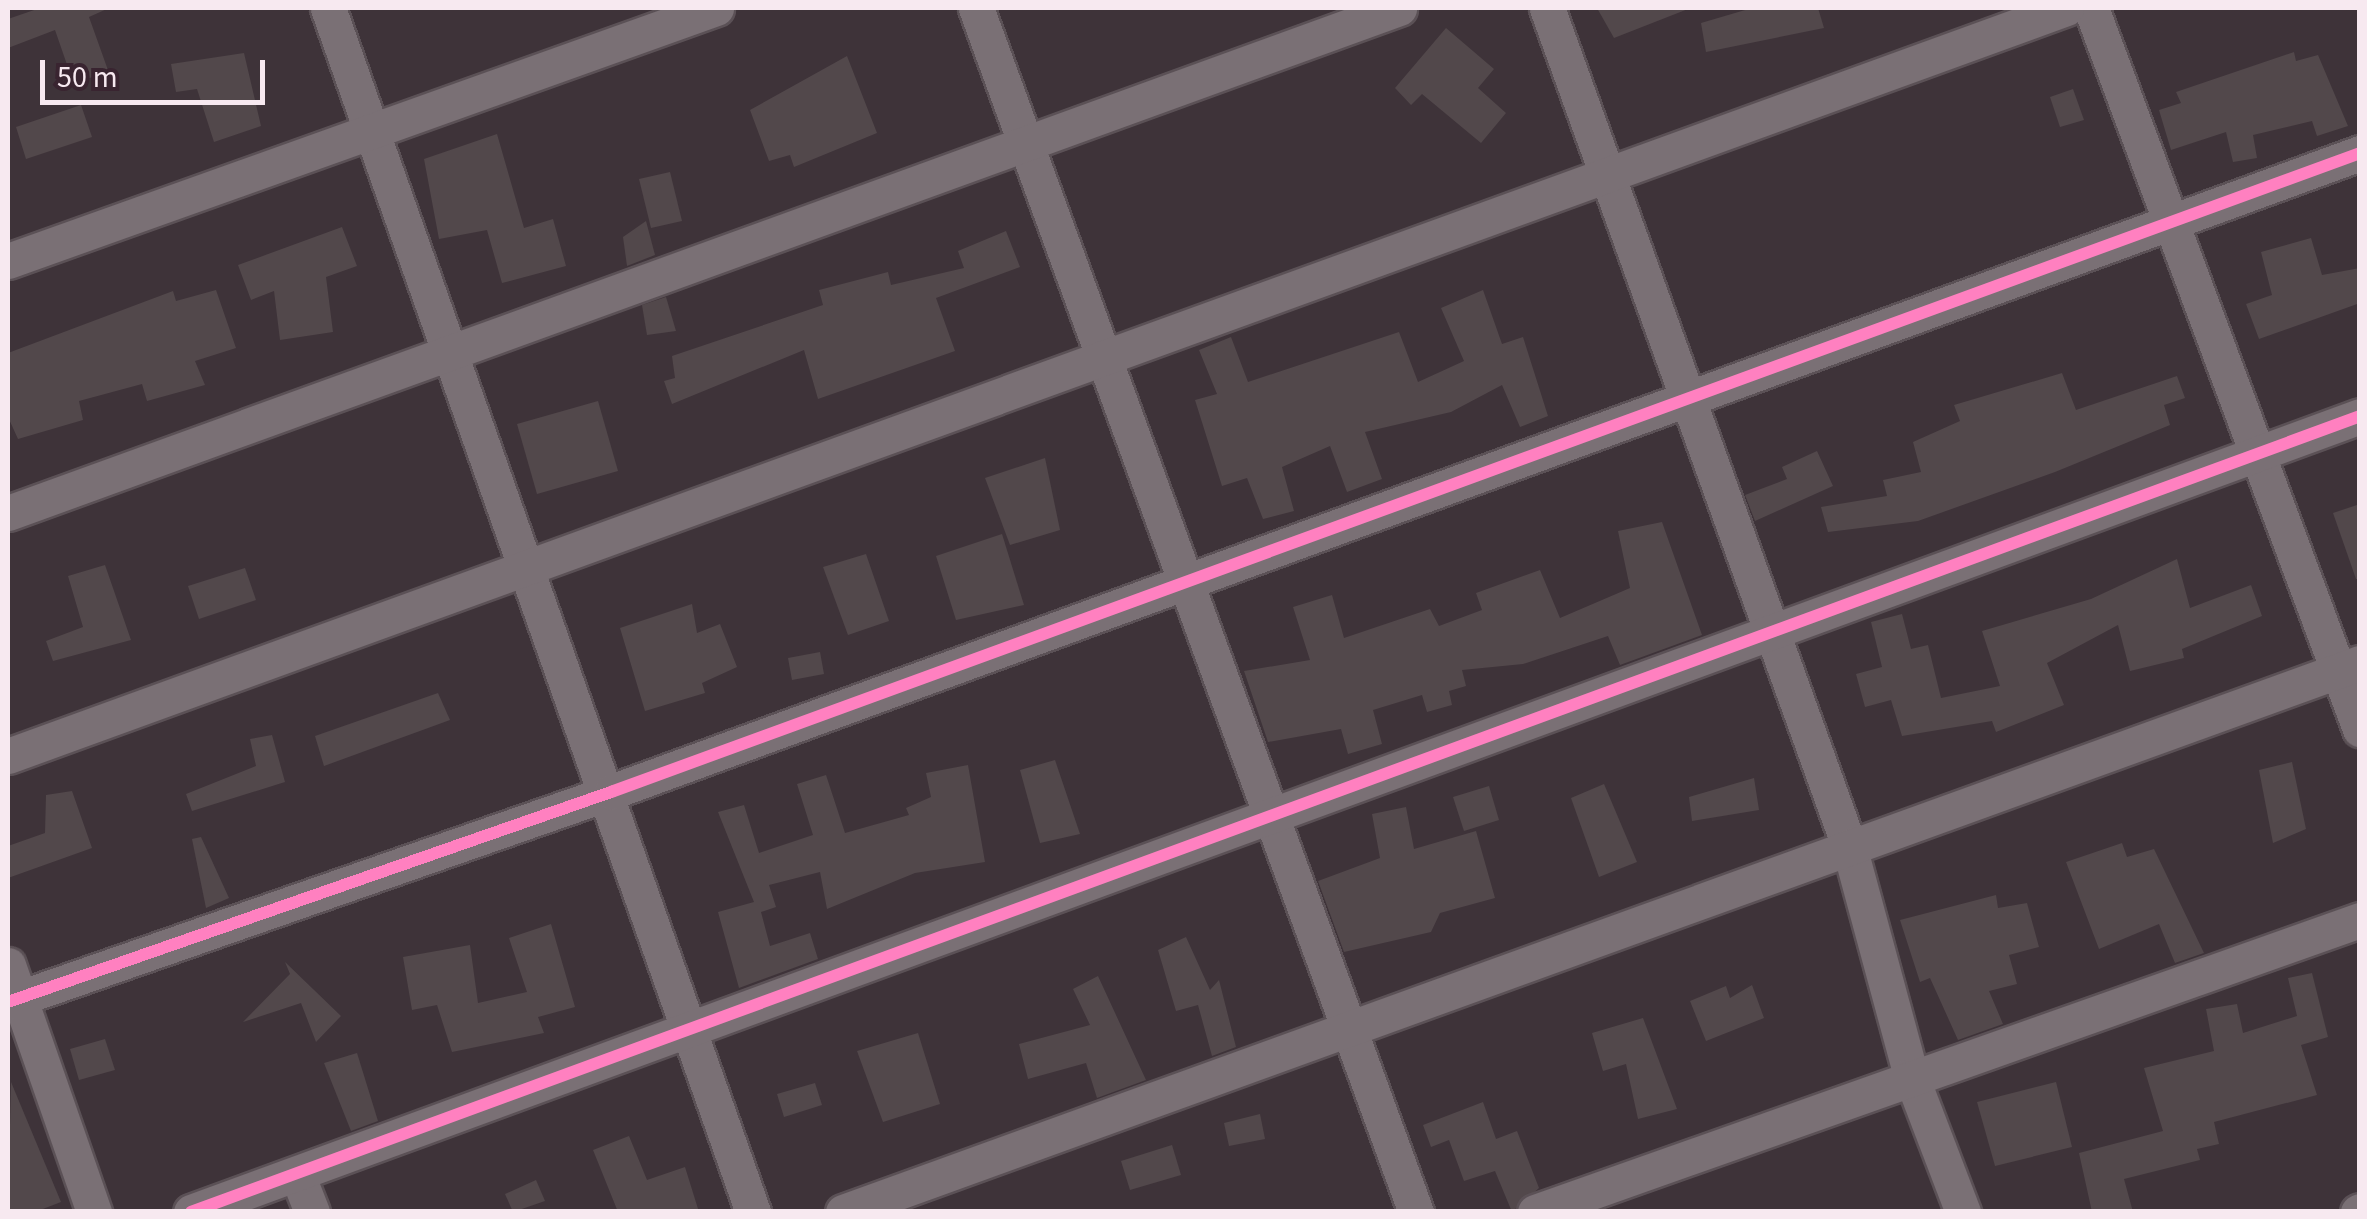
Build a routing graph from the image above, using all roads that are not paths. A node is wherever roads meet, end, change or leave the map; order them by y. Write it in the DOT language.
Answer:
graph roads {
  1 [pos="328,8"];
  2 [pos="716,8"];
  3 [pos="976,8"];
  4 [pos="1399,8"];
  5 [pos="1548,8"];
  6 [pos="2066,8"];
  7 [pos="2091,8"];
  8 [pos="372,133"];
  9 [pos="1026,146"];
  10 [pos="2360,153"];
  11 [pos="1608,171"];
  12 [pos="2168,222"];
  13 [pos="8,261"];
  14 [pos="454,353"];
  15 [pos="1101,358"];
  16 [pos="1691,396"];
  17 [pos="2360,416"];
  18 [pos="2256,453"];
  19 [pos="8,514"];
  20 [pos="528,566"];
  21 [pos="1180,579"];
  22 [pos="1772,633"];
  23 [pos="2349,666"];
  24 [pos="2360,729"];
  25 [pos="8,756"];
  26 [pos="611,792"];
  27 [pos="1271,812"];
  28 [pos="1849,846"];
  29 [pos="2360,920"];
  30 [pos="11,988"];
  31 [pos="1348,1030"];
  32 [pos="697,1032"];
  33 [pos="1910,1076"];
  34 [pos="297,1174"];
  35 [pos="94,1212"];
  36 [pos="191,1212"];
  37 [pos="312,1212"];
  38 [pos="753,1212"];
  39 [pos="843,1212"];
  40 [pos="1416,1212"];
  41 [pos="1535,1212"];
  42 [pos="1963,1212"];
  1 -- 8 [label="street"];
  2 -- 8 [label="street"];
  3 -- 9 [label="street"];
  4 -- 9 [label="street"];
  5 -- 11 [label="street"];
  6 -- 11 [label="street"];
  7 -- 12 [label="street"];
  8 -- 13 [label="street"];
  8 -- 14 [label="street"];
  9 -- 14 [label="street"];
  9 -- 15 [label="street"];
  10 -- 12 [label="street"];
  11 -- 15 [label="street"];
  11 -- 16 [label="street"];
  12 -- 16 [label="street"];
  12 -- 18 [label="street"];
  14 -- 19 [label="street"];
  14 -- 20 [label="street"];
  15 -- 20 [label="street"];
  15 -- 21 [label="street"];
  16 -- 21 [label="street"];
  16 -- 22 [label="street"];
  17 -- 18 [label="street"];
  18 -- 22 [label="street"];
  18 -- 23 [label="street"];
  20 -- 25 [label="street"];
  20 -- 26 [label="street"];
  21 -- 26 [label="street"];
  21 -- 27 [label="street"];
  22 -- 27 [label="street"];
  22 -- 28 [label="street"];
  23 -- 24 [label="street"];
  23 -- 28 [label="street"];
  26 -- 30 [label="street"];
  26 -- 32 [label="street"];
  27 -- 31 [label="street"];
  27 -- 32 [label="street"];
  28 -- 31 [label="street"];
  28 -- 33 [label="street"];
  29 -- 33 [label="street"];
  30 -- 35 [label="street"];
  31 -- 39 [label="street"];
  31 -- 40 [label="street"];
  32 -- 34 [label="street"];
  32 -- 38 [label="street"];
  33 -- 41 [label="street"];
  33 -- 42 [label="street"];
  34 -- 36 [label="street"];
  34 -- 37 [label="street"];
}
